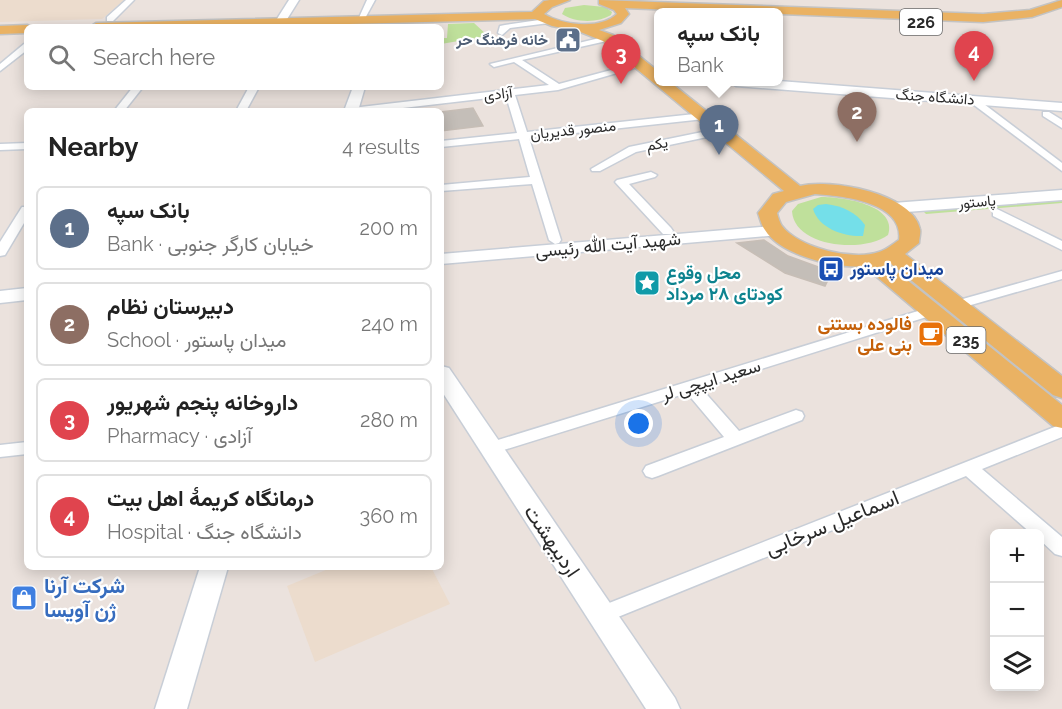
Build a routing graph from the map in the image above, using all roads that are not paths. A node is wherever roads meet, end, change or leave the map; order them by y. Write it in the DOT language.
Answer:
graph roads {
  1 [pos="130,0"];
  2 [pos="294,0"];
  3 [pos="371,0"];
  4 [pos="559,0"];
  5 [pos="598,1"];
  6 [pos="1062,3"];
  7 [pos="708,8"];
  8 [pos="654,11"];
  9 [pos="783,11"];
  10 [pos="1062,15"];
  11 [pos="783,16"];
  12 [pos="542,18"];
  13 [pos="110,19"];
  14 [pos="617,19"];
  15 [pos="360,20"];
  16 [pos="378,23"];
  17 [pos="286,24"];
  18 [pos="579,27"];
  19 [pos="24,29"];
  20 [pos="0,30"];
  21 [pos="502,33"];
  22 [pos="608,38"];
  23 [pos="24,48"];
  24 [pos="0,55"];
  25 [pos="16,55"];
  26 [pos="515,59"];
  27 [pos="654,61"];
  28 [pos="494,64"];
  29 [pos="641,65"];
  30 [pos="0,68"];
  31 [pos="654,75"];
  32 [pos="783,85"];
  33 [pos="667,86"];
  34 [pos="686,86"];
  35 [pos="558,87"];
  36 [pos="136,90"];
  37 [pos="252,90"];
  38 [pos="358,90"];
  39 [pos="510,93"];
  40 [pos="973,100"];
  41 [pos="1062,107"];
  42 [pos="121,108"];
  43 [pos="243,108"];
  44 [pos="353,108"];
  45 [pos="378,108"];
  46 [pos="1046,114"];
  47 [pos="704,116"];
  48 [pos="1062,125"];
  49 [pos="722,131"];
  50 [pos="523,135"];
  51 [pos="444,144"];
  52 [pos="24,146"];
  53 [pos="0,147"];
  54 [pos="1038,150"];
  55 [pos="1053,151"];
  56 [pos="1062,168"];
  57 [pos="596,169"];
  58 [pos="651,176"];
  59 [pos="537,180"];
  60 [pos="444,188"];
  61 [pos="805,189"];
  62 [pos="1062,195"];
  63 [pos="1062,208"];
  64 [pos="24,213"];
  65 [pos="997,213"];
  66 [pos="900,215"];
  67 [pos="771,227"];
  68 [pos="667,231"];
  69 [pos="555,240"];
  70 [pos="1062,246"];
  71 [pos="444,250"];
  72 [pos="0,252"];
  73 [pos="894,255"];
  74 [pos="444,259"];
  75 [pos="869,260"];
  76 [pos="1062,275"];
  77 [pos="24,282"];
  78 [pos="0,284"];
  79 [pos="24,294"];
  80 [pos="0,297"];
  81 [pos="957,305"];
  82 [pos="932,311"];
  83 [pos="444,378"];
  84 [pos="690,386"];
  85 [pos="1062,389"];
  86 [pos="796,416"];
  87 [pos="1062,419"];
  88 [pos="1062,430"];
  89 [pos="736,439"];
  90 [pos="24,448"];
  91 [pos="490,448"];
  92 [pos="0,451"];
  93 [pos="969,468"];
  94 [pos="652,471"];
  95 [pos="1062,548"];
  96 [pos="213,570"];
  97 [pos="602,615"];
  98 [pos="171,709"];
  99 [pos="664,709"];
  1 -- 13 [label="street"];
  2 -- 17 [label="main road"];
  3 -- 15 [label="street"];
  4 -- 12 [label="main road"];
  5 -- 7 [label="main road, 226"];
  5 -- 14 [label="main road"];
  6 -- 9 [label="main road, 226"];
  8 -- 14 [label="main road"];
  10 -- 11 [label="main road, 226"];
  12 -- 16 [label="main road"];
  12 -- 18 [label="main road"];
  12 -- 21 [label="street"];
  14 -- 18 [label="main road"];
  14 -- 27 [label="main road"];
  15 -- 16 [label="main road"];
  15 -- 17 [label="main road"];
  18 -- 22 [label="main road"];
  19 -- 20 [label="main road"];
  22 -- 26 [label="street"];
  22 -- 29 [label="main road"];
  23 -- 25 [label="street"];
  24 -- 25 [label="street"];
  25 -- 30 [label="street"];
  26 -- 28 [label="street"];
  26 -- 35 [label="street"];
  29 -- 31 [label="main road"];
  29 -- 35 [label="street, آزادی"];
  32 -- 40 [label="main road, دانشگاه جنگ"];
  33 -- 47 [label="main road"];
  34 -- 61 [label="main road"];
  35 -- 39 [label="street, آزادی"];
  36 -- 42 [label="street"];
  37 -- 43 [label="street"];
  38 -- 44 [label="main road"];
  39 -- 45 [label="street, آزادی"];
  39 -- 50 [label="street"];
  40 -- 41 [label="main road, دانشگاه جنگ"];
  40 -- 54 [label="street"];
  46 -- 48 [label="street"];
  47 -- 49 [label="main road"];
  47 -- 50 [label="street, منصور قدیریان"];
  49 -- 57 [label="street, یکم"];
  49 -- 61 [label="main road"];
  50 -- 51 [label="street, منصور قدیریان"];
  50 -- 59 [label="street"];
  52 -- 53 [label="street"];
  54 -- 55 [label="street"];
  54 -- 56 [label="street"];
  58 -- 68 [label="street"];
  59 -- 60 [label="street"];
  59 -- 69 [label="street"];
  61 -- 66 [label="main road"];
  61 -- 67 [label="main road"];
  62 -- 66 [label="main road, پاستور"];
  63 -- 65 [label="main road, پاستور"];
  64 -- 72 [label="street"];
  65 -- 66 [label="main road, پاستور"];
  65 -- 70 [label="street"];
  66 -- 73 [label="main road"];
  67 -- 68 [label="main road, شهید آیت الله رئیسی"];
  67 -- 74 [label="main road, شهید آیت الله رئیسی"];
  67 -- 75 [label="main road"];
  68 -- 69 [label="main road, شهید آیت الله رئیسی"];
  69 -- 71 [label="main road, شهید آیت الله رئیسی"];
  73 -- 75 [label="main road"];
  73 -- 81 [label="main road, 235"];
  75 -- 82 [label="main road, 235"];
  76 -- 81 [label="street"];
  77 -- 78 [label="main road"];
  79 -- 80 [label="main road"];
  81 -- 85 [label="main road, 235"];
  82 -- 84 [label="street, سعید ایپچی لر"];
  82 -- 87 [label="main road, 235"];
  83 -- 91 [label="main road, اردیبهشت"];
  84 -- 89 [label="street"];
  84 -- 91 [label="street, سعید ایپچی لر"];
  86 -- 89 [label="street"];
  88 -- 93 [label="street, اسماعیل سرخابی"];
  89 -- 94 [label="street"];
  90 -- 92 [label="street"];
  91 -- 97 [label="main road, اردیبهشت"];
  93 -- 95 [label="street"];
  93 -- 97 [label="street, اسماعیل سرخابی"];
  96 -- 98 [label="main road"];
  97 -- 99 [label="main road, اردیبهشت"];
}
